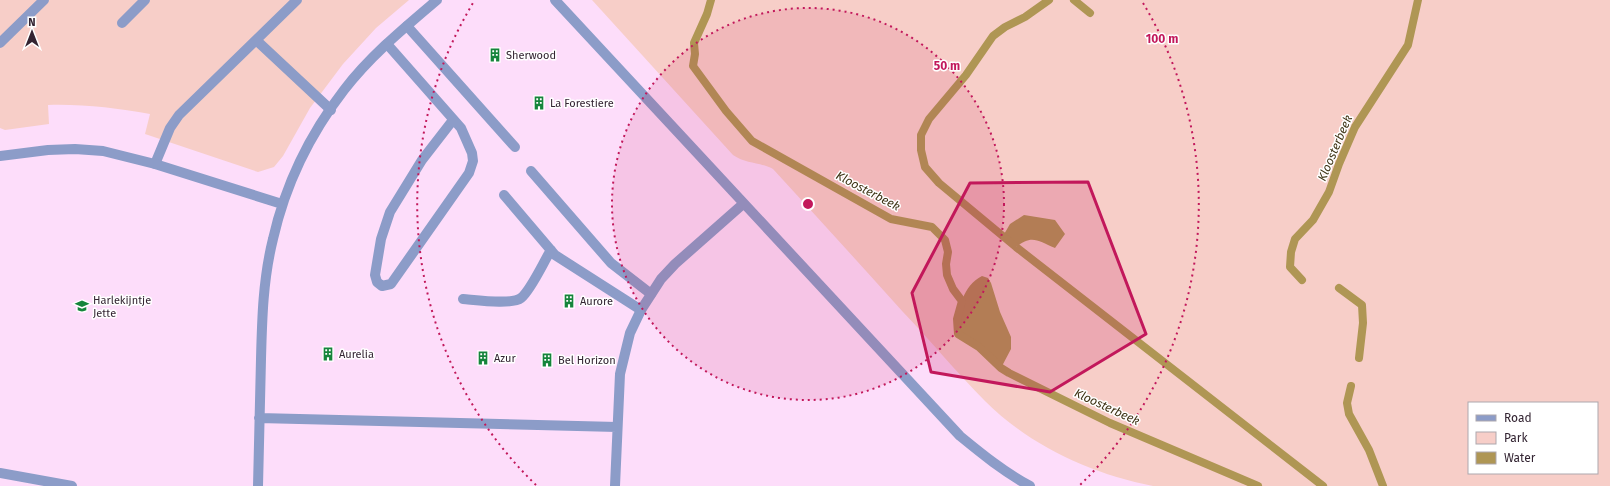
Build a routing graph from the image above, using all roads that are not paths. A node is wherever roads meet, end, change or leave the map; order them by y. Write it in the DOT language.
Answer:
graph roads {
  1 [pos="44,0"];
  2 [pos="145,0"];
  3 [pos="297,0"];
  4 [pos="437,0"];
  5 [pos="555,0"];
  6 [pos="122,22"];
  7 [pos="407,26"];
  8 [pos="256,40"];
  9 [pos="0,43"];
  10 [pos="387,44"];
  11 [pos="331,110"];
  12 [pos="453,120"];
  13 [pos="515,147"];
  14 [pos="0,156"];
  15 [pos="156,164"];
  16 [pos="530,170"];
  17 [pos="504,195"];
  18 [pos="282,204"];
  19 [pos="743,204"];
  20 [pos="551,250"];
  21 [pos="651,294"];
  22 [pos="463,299"];
  23 [pos="641,310"];
  24 [pos="259,418"];
  25 [pos="617,427"];
  26 [pos="0,472"];
  27 [pos="1013,477"];
  28 [pos="72,486"];
  29 [pos="258,486"];
  30 [pos="615,486"];
  31 [pos="1007,486"];
  32 [pos="1030,486"];
  1 -- 9 [label="street"];
  2 -- 6 [label="street"];
  3 -- 8 [label="street"];
  4 -- 7 [label="street"];
  5 -- 19 [label="street"];
  7 -- 10 [label="street"];
  7 -- 13 [label="street"];
  8 -- 11 [label="street"];
  8 -- 15 [label="street"];
  10 -- 11 [label="street"];
  10 -- 12 [label="street"];
  11 -- 18 [label="street"];
  12 -- 12 [label="street"];
  14 -- 15 [label="street"];
  15 -- 18 [label="street"];
  16 -- 21 [label="street"];
  17 -- 20 [label="street"];
  18 -- 24 [label="street"];
  19 -- 21 [label="street"];
  19 -- 27 [label="street"];
  20 -- 22 [label="street"];
  20 -- 23 [label="street"];
  21 -- 23 [label="street"];
  23 -- 25 [label="street"];
  24 -- 25 [label="street"];
  24 -- 29 [label="street"];
  25 -- 30 [label="street"];
  26 -- 28 [label="street"];
  27 -- 31 [label="street"];
  27 -- 32 [label="street"];
}
